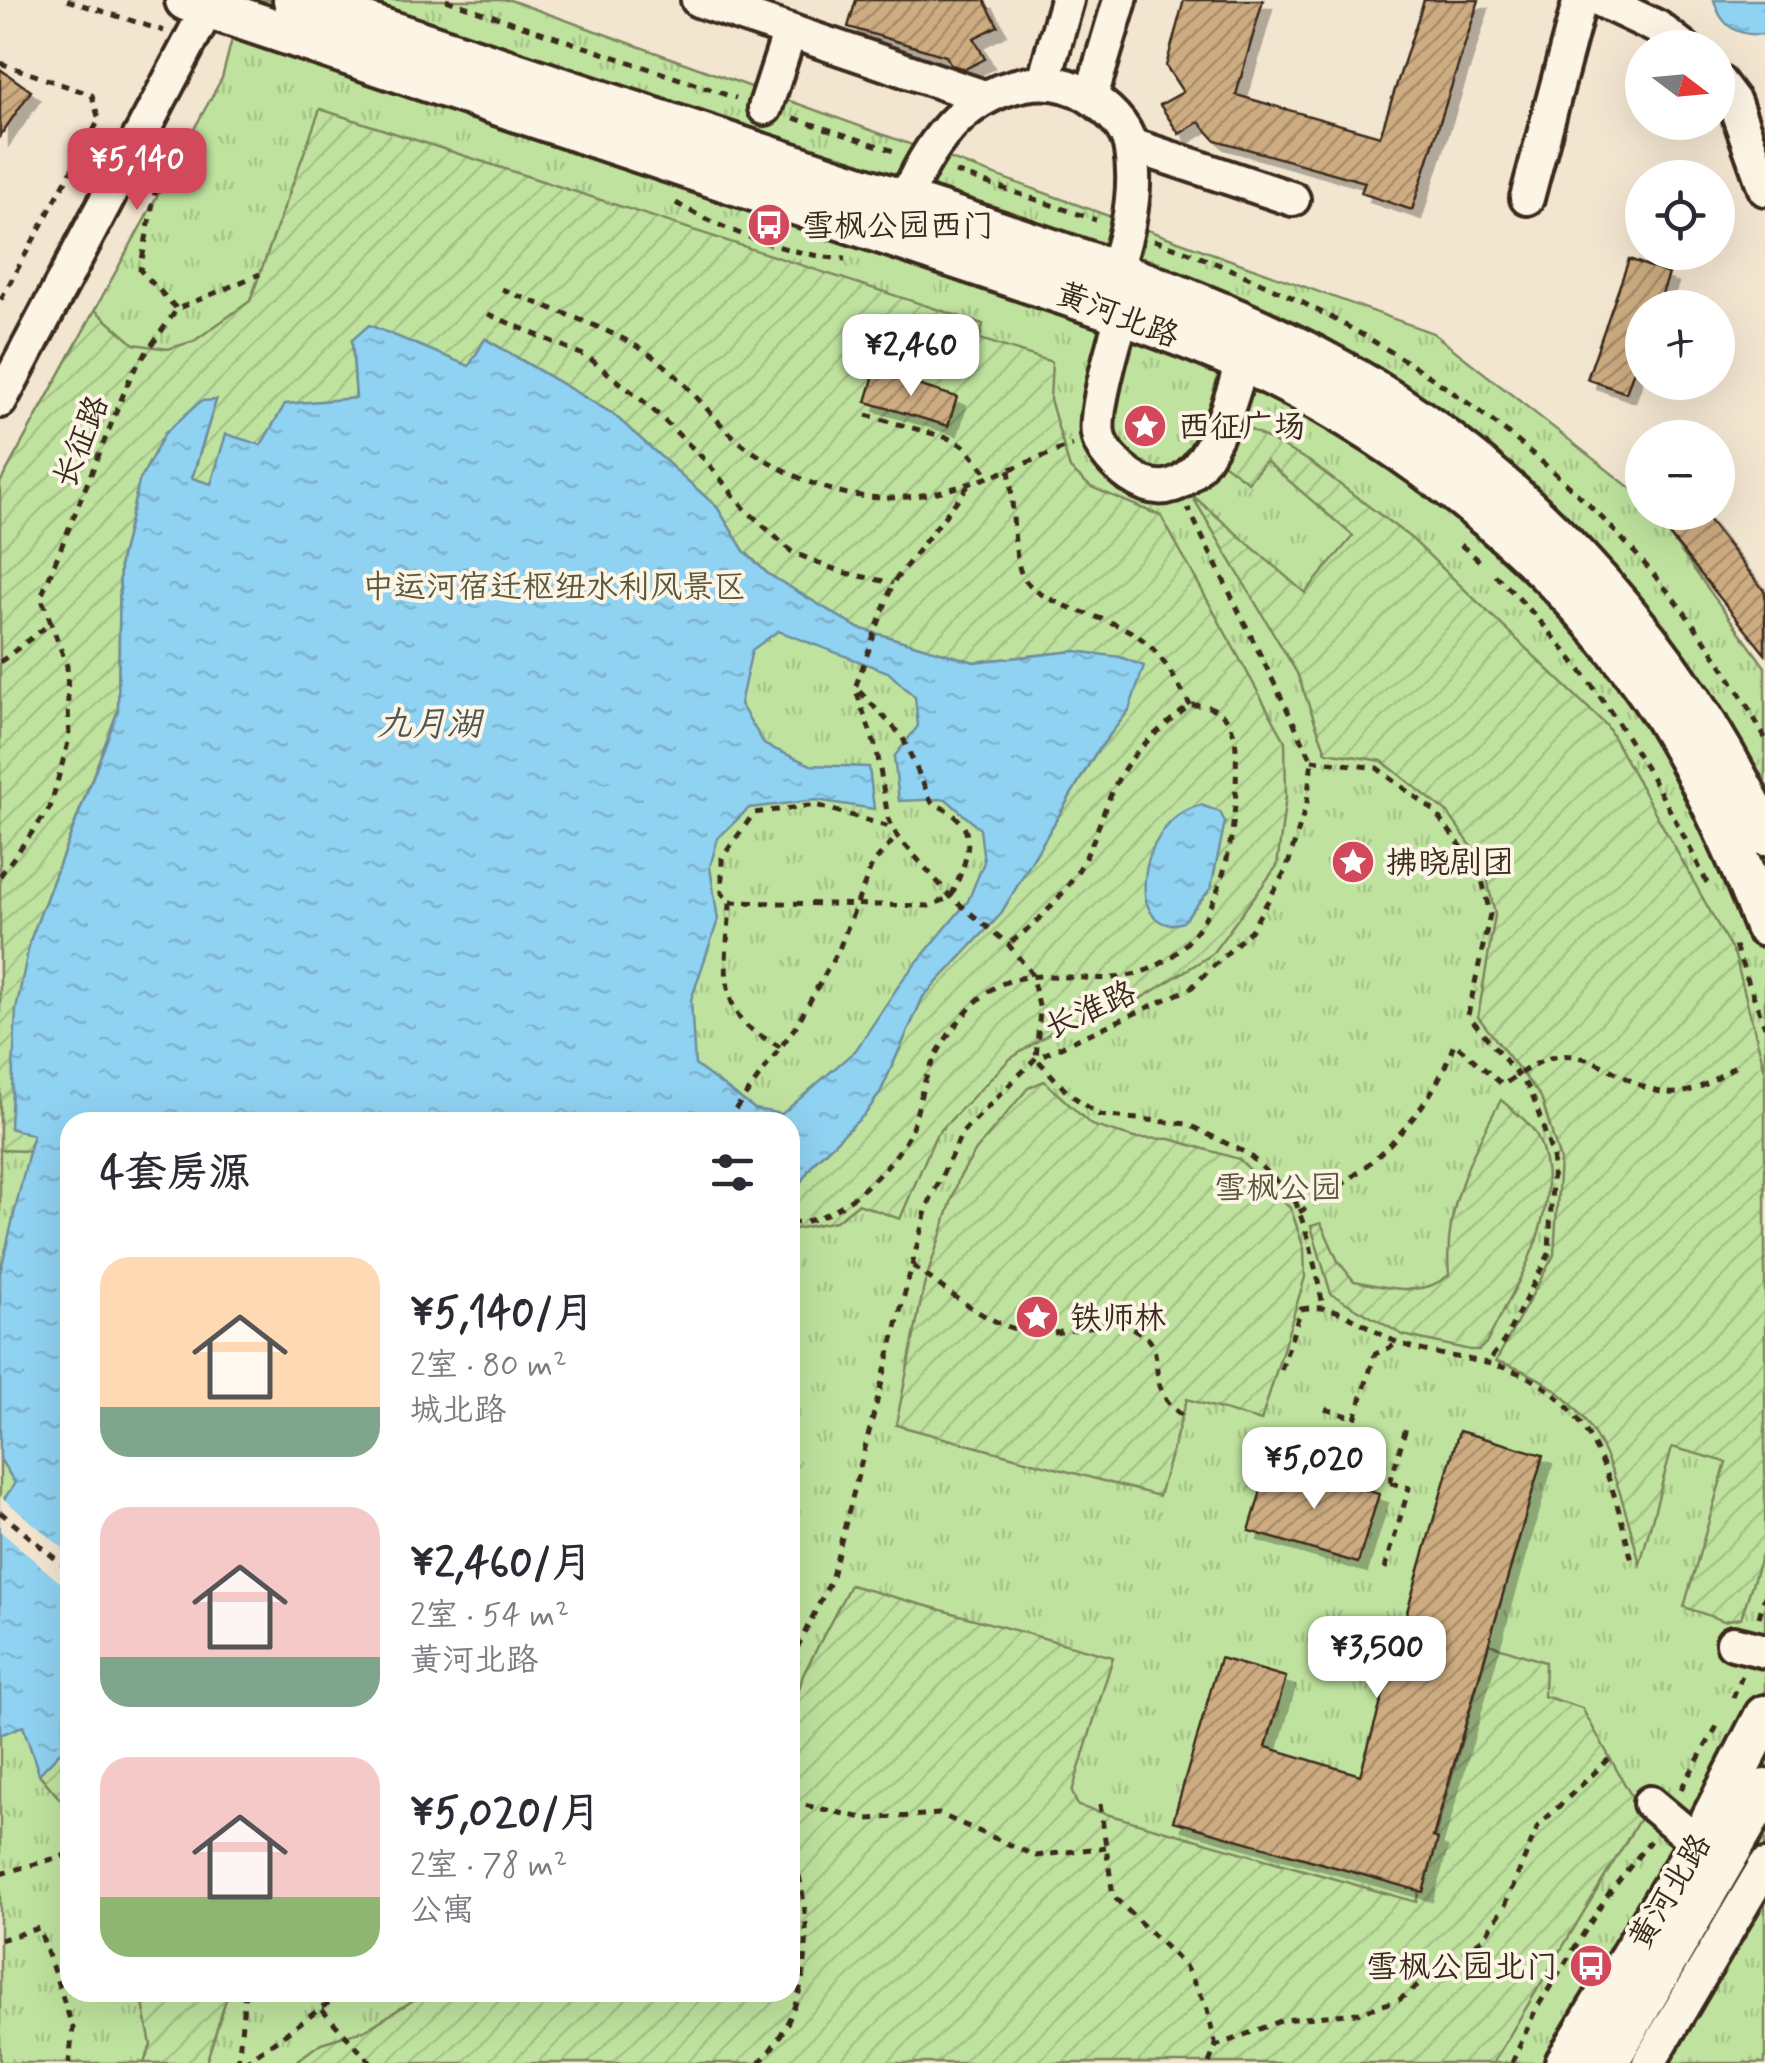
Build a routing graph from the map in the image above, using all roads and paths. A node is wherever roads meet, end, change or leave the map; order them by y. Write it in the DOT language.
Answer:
graph roads {
  1 [pos="68,0"];
  2 [pos="294,0"];
  3 [pos="698,0"];
  4 [pos="1067,0"];
  5 [pos="1120,0"];
  6 [pos="1580,0"];
  7 [pos="1600,0"];
  8 [pos="200,13"];
  9 [pos="1661,30"];
  10 [pos="790,31"];
  11 [pos="0,64"];
  12 [pos="1044,81"];
  13 [pos="981,96"];
  14 [pos="1091,97"];
  15 [pos="1735,105"];
  16 [pos="765,108"];
  17 [pos="1131,145"];
  18 [pos="161,161"];
  19 [pos="1765,190"];
  20 [pos="1527,198"];
  21 [pos="669,199"];
  22 [pos="1293,199"];
  23 [pos="899,217"];
  24 [pos="852,260"];
  25 [pos="260,274"];
  26 [pos="502,289"];
  27 [pos="1113,298"];
  28 [pos="0,300"];
  29 [pos="177,309"];
  30 [pos="488,314"];
  31 [pos="1242,362"];
  32 [pos="0,401"];
  33 [pos="866,415"];
  34 [pos="1098,435"];
  35 [pos="1009,469"];
  36 [pos="990,477"];
  37 [pos="1176,484"];
  38 [pos="968,486"];
  39 [pos="1450,534"];
  40 [pos="893,583"];
  41 [pos="50,622"];
  42 [pos="0,662"];
  43 [pos="855,688"];
  44 [pos="1190,705"];
  45 [pos="1312,760"];
  46 [pos="897,832"];
  47 [pos="1765,835"];
  48 [pos="0,876"];
  49 [pos="954,899"];
  50 [pos="1715,900"];
  51 [pos="730,902"];
  52 [pos="854,905"];
  53 [pos="1747,928"];
  54 [pos="1006,942"];
  55 [pos="1032,973"];
  56 [pos="1765,1027"];
  57 [pos="780,1048"];
  58 [pos="1036,1058"];
  59 [pos="1740,1063"];
  60 [pos="1518,1075"];
  61 [pos="732,1112"];
  62 [pos="1299,1212"];
  63 [pos="800,1221"];
  64 [pos="912,1265"];
  65 [pos="1324,1306"];
  66 [pos="1400,1343"];
  67 [pos="1487,1363"];
  68 [pos="1280,1370"];
  69 [pos="1325,1409"];
  70 [pos="1182,1415"];
  71 [pos="1355,1418"];
  72 [pos="1408,1424"];
  73 [pos="1390,1483"];
  74 [pos="0,1512"];
  75 [pos="1632,1562"];
  76 [pos="60,1563"];
  77 [pos="1385,1569"];
  78 [pos="800,1642"];
  79 [pos="1765,1716"];
  80 [pos="1610,1758"];
  81 [pos="1765,1790"];
  82 [pos="1650,1802"];
  83 [pos="800,1804"];
  84 [pos="1100,1804"];
  85 [pos="1106,1847"];
  86 [pos="1731,1856"];
  87 [pos="60,1857"];
  88 [pos="800,1873"];
  89 [pos="0,1874"];
  90 [pos="0,1940"];
  91 [pos="60,1992"];
  92 [pos="800,1994"];
  93 [pos="63,2002"];
  94 [pos="244,2002"];
  95 [pos="332,2002"];
  96 [pos="797,2002"];
  97 [pos="322,2010"];
  98 [pos="1216,2046"];
  99 [pos="69,2063"];
  100 [pos="241,2063"];
  101 [pos="371,2063"];
  102 [pos="759,2063"];
  103 [pos="1209,2063"];
  104 [pos="1566,2063"];
  105 [pos="1606,2063"];
  106 [pos="1649,2063"];
  1 -- 8 [label="path"];
  2 -- 23 [label="main road, 黄河北路"];
  3 -- 10 [label="street"];
  4 -- 12 [label="street"];
  5 -- 14 [label="street"];
  6 -- 20 [label="street"];
  7 -- 9 [label="street"];
  8 -- 23 [label="main road, 黄河北路"];
  8 -- 32 [label="street"];
  10 -- 13 [label="street"];
  10 -- 16 [label="street"];
  11 -- 28 [label="path"];
  12 -- 13 [label="street"];
  12 -- 14 [label="street"];
  13 -- 23 [label="street"];
  14 -- 17 [label="street"];
  15 -- 19 [label="street"];
  17 -- 22 [label="street"];
  17 -- 27 [label="street"];
  18 -- 29 [label="path"];
  21 -- 24 [label="path"];
  23 -- 27 [label="main road, 黄河北路"];
  25 -- 29 [label="path"];
  26 -- 38 [label="path"];
  27 -- 31 [label="main road, 黄河北路"];
  27 -- 34 [label="street"];
  27 -- 47 [label="main road, 黄河北路"];
  29 -- 41 [label="path, 长征路"];
  30 -- 40 [label="path"];
  31 -- 37 [label="street"];
  31 -- 53 [label="main road, 黄河北路"];
  33 -- 36 [label="path"];
  34 -- 35 [label="path"];
  34 -- 37 [label="street"];
  35 -- 36 [label="path"];
  35 -- 44 [label="path"];
  36 -- 38 [label="path"];
  37 -- 45 [label="path"];
  38 -- 40 [label="path"];
  39 -- 50 [label="path"];
  40 -- 43 [label="path"];
  41 -- 42 [label="path"];
  41 -- 48 [label="path"];
  43 -- 46 [label="path"];
  43 -- 49 [label="path"];
  44 -- 54 [label="path"];
  44 -- 55 [label="path"];
  45 -- 58 [label="path, 长淮路"];
  45 -- 60 [label="path"];
  46 -- 49 [label="path"];
  46 -- 51 [label="path"];
  46 -- 52 [label="path"];
  49 -- 52 [label="path"];
  49 -- 54 [label="path"];
  51 -- 52 [label="path"];
  51 -- 57 [label="path"];
  52 -- 57 [label="path"];
  53 -- 56 [label="path"];
  54 -- 55 [label="path"];
  55 -- 58 [label="path"];
  55 -- 63 [label="path"];
  57 -- 61 [label="path"];
  58 -- 62 [label="path"];
  58 -- 64 [label="path, 长淮路"];
  59 -- 60 [label="path"];
  60 -- 62 [label="path"];
  60 -- 67 [label="path"];
  62 -- 65 [label="path"];
  64 -- 70 [label="path"];
  64 -- 78 [label="path, 长淮路"];
  65 -- 66 [label="path"];
  65 -- 68 [label="path"];
  66 -- 67 [label="path"];
  66 -- 71 [label="path"];
  67 -- 75 [label="path"];
  69 -- 71 [label="path"];
  71 -- 73 [label="path"];
  72 -- 73 [label="path"];
  73 -- 77 [label="path"];
  74 -- 76 [label="path"];
  79 -- 86 [label="main road, 黄河北路"];
  80 -- 98 [label="path"];
  81 -- 86 [label="main road, 黄河北路"];
  82 -- 86 [label="street"];
  83 -- 85 [label="path"];
  84 -- 85 [label="path"];
  85 -- 98 [label="path"];
  86 -- 104 [label="main road, 黄河北路"];
  86 -- 105 [label="main road, 黄河北路"];
  86 -- 106 [label="street"];
  87 -- 89 [label="path"];
  88 -- 92 [label="path"];
  90 -- 91 [label="path"];
  93 -- 99 [label="path"];
  94 -- 100 [label="path"];
  95 -- 97 [label="path"];
  96 -- 102 [label="path"];
  97 -- 100 [label="path"];
  97 -- 101 [label="path"];
  98 -- 103 [label="path"];
}
